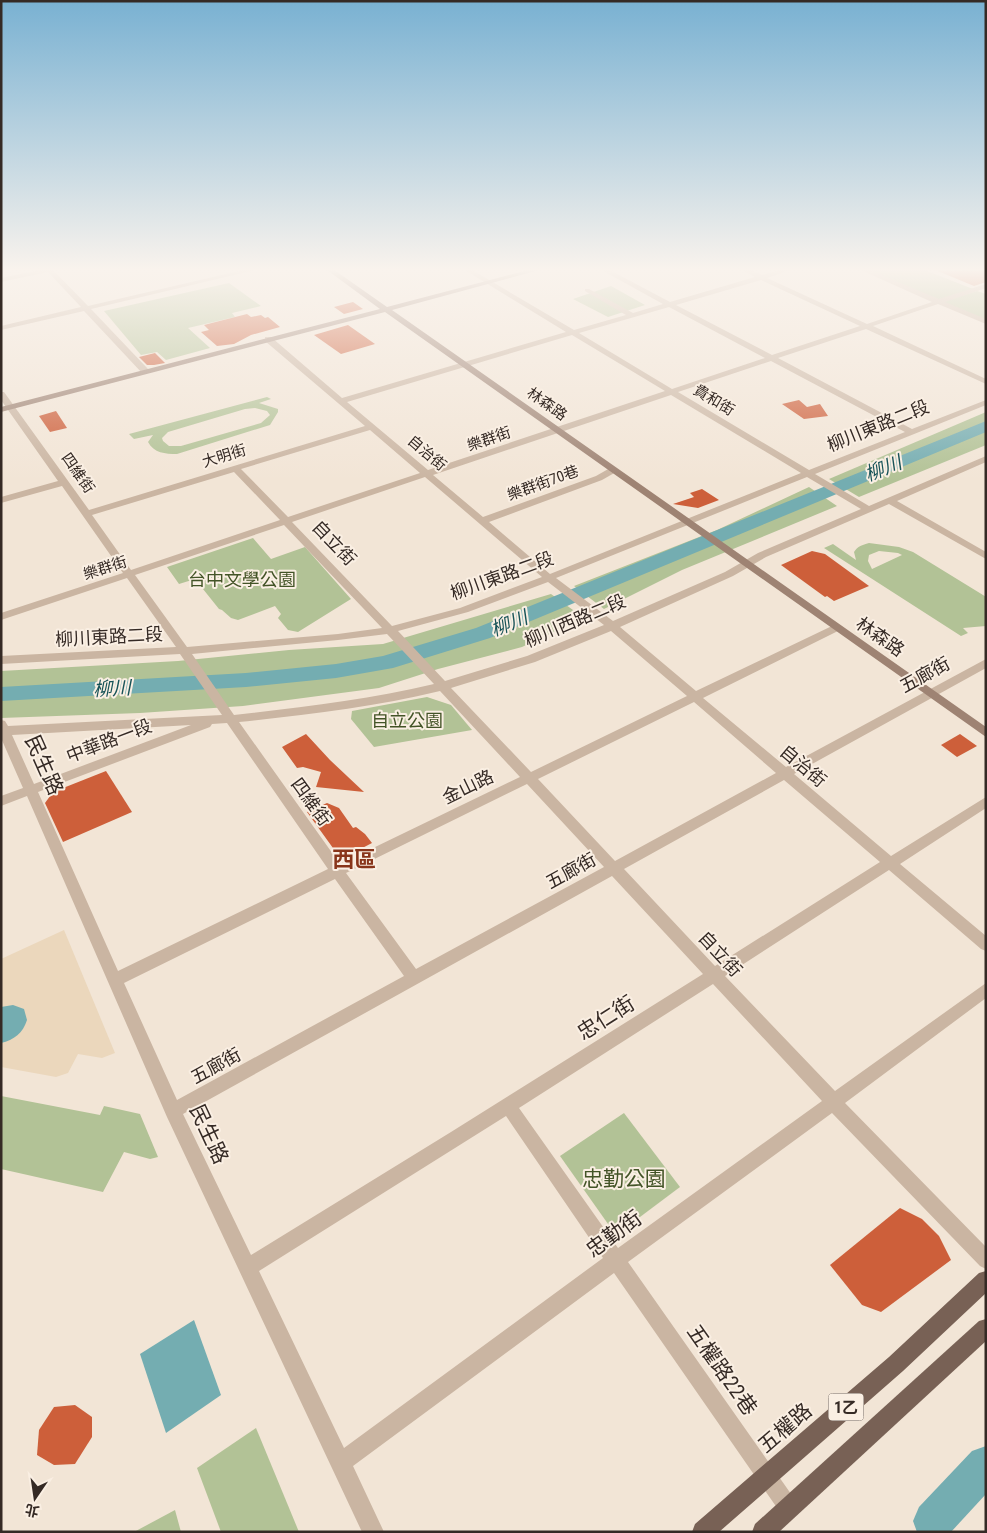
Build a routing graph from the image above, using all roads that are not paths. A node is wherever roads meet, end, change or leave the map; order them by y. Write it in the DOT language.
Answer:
graph roads {
  1 [pos="114,339"];
  2 [pos="268,339"];
  3 [pos="428,339"];
  4 [pos="550,339"];
  5 [pos="583,339"];
  6 [pos="735,339"];
  7 [pos="829,339"];
  8 [pos="893,339"];
  9 [pos="772,358"];
  10 [pos="463,364"];
  11 [pos="145,372"];
  12 [pos="986,382"];
  13 [pos="672,392"];
  14 [pos="1,394"];
  15 [pos="340,401"];
  16 [pos="986,402"];
  17 [pos="6,408"];
  18 [pos="370,427"];
  19 [pos="556,431"];
  20 [pos="910,431"];
  21 [pos="986,459"];
  22 [pos="235,468"];
  23 [pos="613,470"];
  24 [pos="427,474"];
  25 [pos="808,474"];
  26 [pos="64,482"];
  27 [pos="1,500"];
  28 [pos="889,500"];
  29 [pos="869,510"];
  30 [pos="86,514"];
  31 [pos="482,521"];
  32 [pos="287,522"];
  33 [pos="687,522"];
  34 [pos="986,556"];
  35 [pos="746,564"];
  36 [pos="130,575"];
  37 [pos="548,577"];
  38 [pos="1,618"];
  39 [pos="612,626"];
  40 [pos="836,628"];
  41 [pos="390,630"];
  42 [pos="184,651"];
  43 [pos="1,660"];
  44 [pos="986,663"];
  45 [pos="443,686"];
  46 [pos="930,694"];
  47 [pos="694,698"];
  48 [pos="230,719"];
  49 [pos="2,728"];
  50 [pos="986,733"];
  51 [pos="784,774"];
  52 [pos="530,778"];
  53 [pos="30,790"];
  54 [pos="1,801"];
  55 [pos="986,802"];
  56 [pos="891,864"];
  57 [pos="614,868"];
  58 [pos="338,872"];
  59 [pos="986,945"];
  60 [pos="714,975"];
  61 [pos="414,977"];
  62 [pos="115,980"];
  63 [pos="986,988"];
  64 [pos="833,1101"];
  65 [pos="508,1106"];
  66 [pos="174,1111"];
  67 [pos="616,1260"];
  68 [pos="986,1260"];
  69 [pos="248,1268"];
  70 [pos="986,1280"];
  71 [pos="986,1328"];
  72 [pos="341,1462"];
  73 [pos="766,1476"];
  74 [pos="789,1508"];
  75 [pos="373,1532"];
  76 [pos="703,1532"];
  77 [pos="763,1532"];
  1 -- 11 [label="street"];
  2 -- 11 [label="main road"];
  2 -- 15 [label="street, 自治街"];
  3 -- 10 [label="main road, 林森路"];
  4 -- 10 [label="street"];
  5 -- 13 [label="street, 貴和街"];
  6 -- 9 [label="street"];
  7 -- 9 [label="street, 樂群街"];
  8 -- 12 [label="street"];
  9 -- 13 [label="street, 樂群街"];
  9 -- 20 [label="street"];
  10 -- 15 [label="street"];
  10 -- 19 [label="main road, 林森路"];
  11 -- 17 [label="main road"];
  13 -- 19 [label="street, 樂群街"];
  13 -- 25 [label="street, 貴和街"];
  14 -- 17 [label="street, 四維街"];
  15 -- 18 [label="street, 自治街"];
  16 -- 20 [label="street, 柳川東路二段"];
  17 -- 26 [label="street, 四維街"];
  18 -- 22 [label="street, 大明街"];
  18 -- 24 [label="street, 自治街"];
  19 -- 23 [label="main road, 林森路"];
  19 -- 24 [label="street, 樂群街"];
  20 -- 25 [label="street, 柳川東路二段"];
  21 -- 28 [label="street, 柳川西路二段"];
  22 -- 30 [label="street, 大明街"];
  22 -- 32 [label="street, 自立街"];
  23 -- 31 [label="street, 樂群街70巷"];
  23 -- 33 [label="main road, 林森路"];
  24 -- 31 [label="street, 自治街"];
  24 -- 32 [label="street, 樂群街"];
  25 -- 29 [label="street, 貴和街"];
  25 -- 33 [label="street, 柳川東路二段"];
  26 -- 27 [label="street"];
  26 -- 30 [label="street, 四維街"];
  28 -- 29 [label="street, 柳川西路二段"];
  28 -- 34 [label="street"];
  29 -- 35 [label="street, 柳川西路二段"];
  30 -- 36 [label="street, 四維街"];
  31 -- 37 [label="street, 自治街"];
  32 -- 36 [label="street, 樂群街"];
  32 -- 41 [label="street, 自立街"];
  33 -- 35 [label="main road, 林森路"];
  33 -- 37 [label="street, 柳川東路二段"];
  35 -- 39 [label="street, 柳川西路二段"];
  35 -- 40 [label="main road, 林森路"];
  36 -- 38 [label="street, 樂群街"];
  36 -- 42 [label="street, 四維街"];
  37 -- 39 [label="street, 自治街"];
  37 -- 41 [label="street, 柳川東路二段"];
  39 -- 45 [label="street, 柳川西路二段"];
  39 -- 47 [label="street, 自治街"];
  40 -- 46 [label="main road, 林森路"];
  40 -- 47 [label="street, 金山路"];
  41 -- 42 [label="street, 柳川東路二段"];
  41 -- 45 [label="street, 自立街"];
  42 -- 43 [label="street, 柳川東路二段"];
  42 -- 48 [label="street, 四維街"];
  44 -- 46 [label="street, 五廊街"];
  45 -- 48 [label="street, 柳川西路二段"];
  45 -- 52 [label="street, 自立街"];
  46 -- 50 [label="main road, 林森路"];
  46 -- 51 [label="street, 五廊街"];
  47 -- 51 [label="street, 自治街"];
  47 -- 52 [label="street, 金山路"];
  48 -- 49 [label="street, 柳川西路二段"];
  48 -- 53 [label="street, 中華路一段"];
  48 -- 58 [label="street, 四維街"];
  49 -- 53 [label="street, 民生路"];
  51 -- 56 [label="street, 自治街"];
  51 -- 57 [label="street, 五廊街"];
  52 -- 57 [label="street, 自立街"];
  52 -- 58 [label="street, 金山路"];
  53 -- 54 [label="street, 中華路一段"];
  53 -- 62 [label="street, 民生路"];
  55 -- 56 [label="street, 忠仁街"];
  56 -- 59 [label="street, 自治街"];
  56 -- 60 [label="street, 忠仁街"];
  57 -- 60 [label="street, 自立街"];
  57 -- 61 [label="street, 五廊街"];
  58 -- 61 [label="street, 四維街"];
  58 -- 62 [label="street, 金山路"];
  60 -- 64 [label="street, 自立街"];
  60 -- 65 [label="street, 忠仁街"];
  61 -- 66 [label="street, 五廊街"];
  62 -- 66 [label="street, 民生路"];
  63 -- 64 [label="street, 忠勤街"];
  64 -- 67 [label="street, 忠勤街"];
  64 -- 68 [label="street, 自立街"];
  65 -- 67 [label="street, 五權路22巷"];
  65 -- 69 [label="street, 忠仁街"];
  66 -- 69 [label="street, 民生路"];
  67 -- 72 [label="street, 忠勤街"];
  67 -- 73 [label="street, 五權路22巷"];
  69 -- 72 [label="street, 民生路"];
  70 -- 73 [label="main road, 五權路 / 1乙"];
  71 -- 74 [label="main road, 1乙"];
  72 -- 75 [label="street, 民生路"];
  73 -- 74 [label="street, 五權路22巷"];
  73 -- 76 [label="main road, 五權路 / 1乙"];
  74 -- 77 [label="main road, 1乙"];
}
